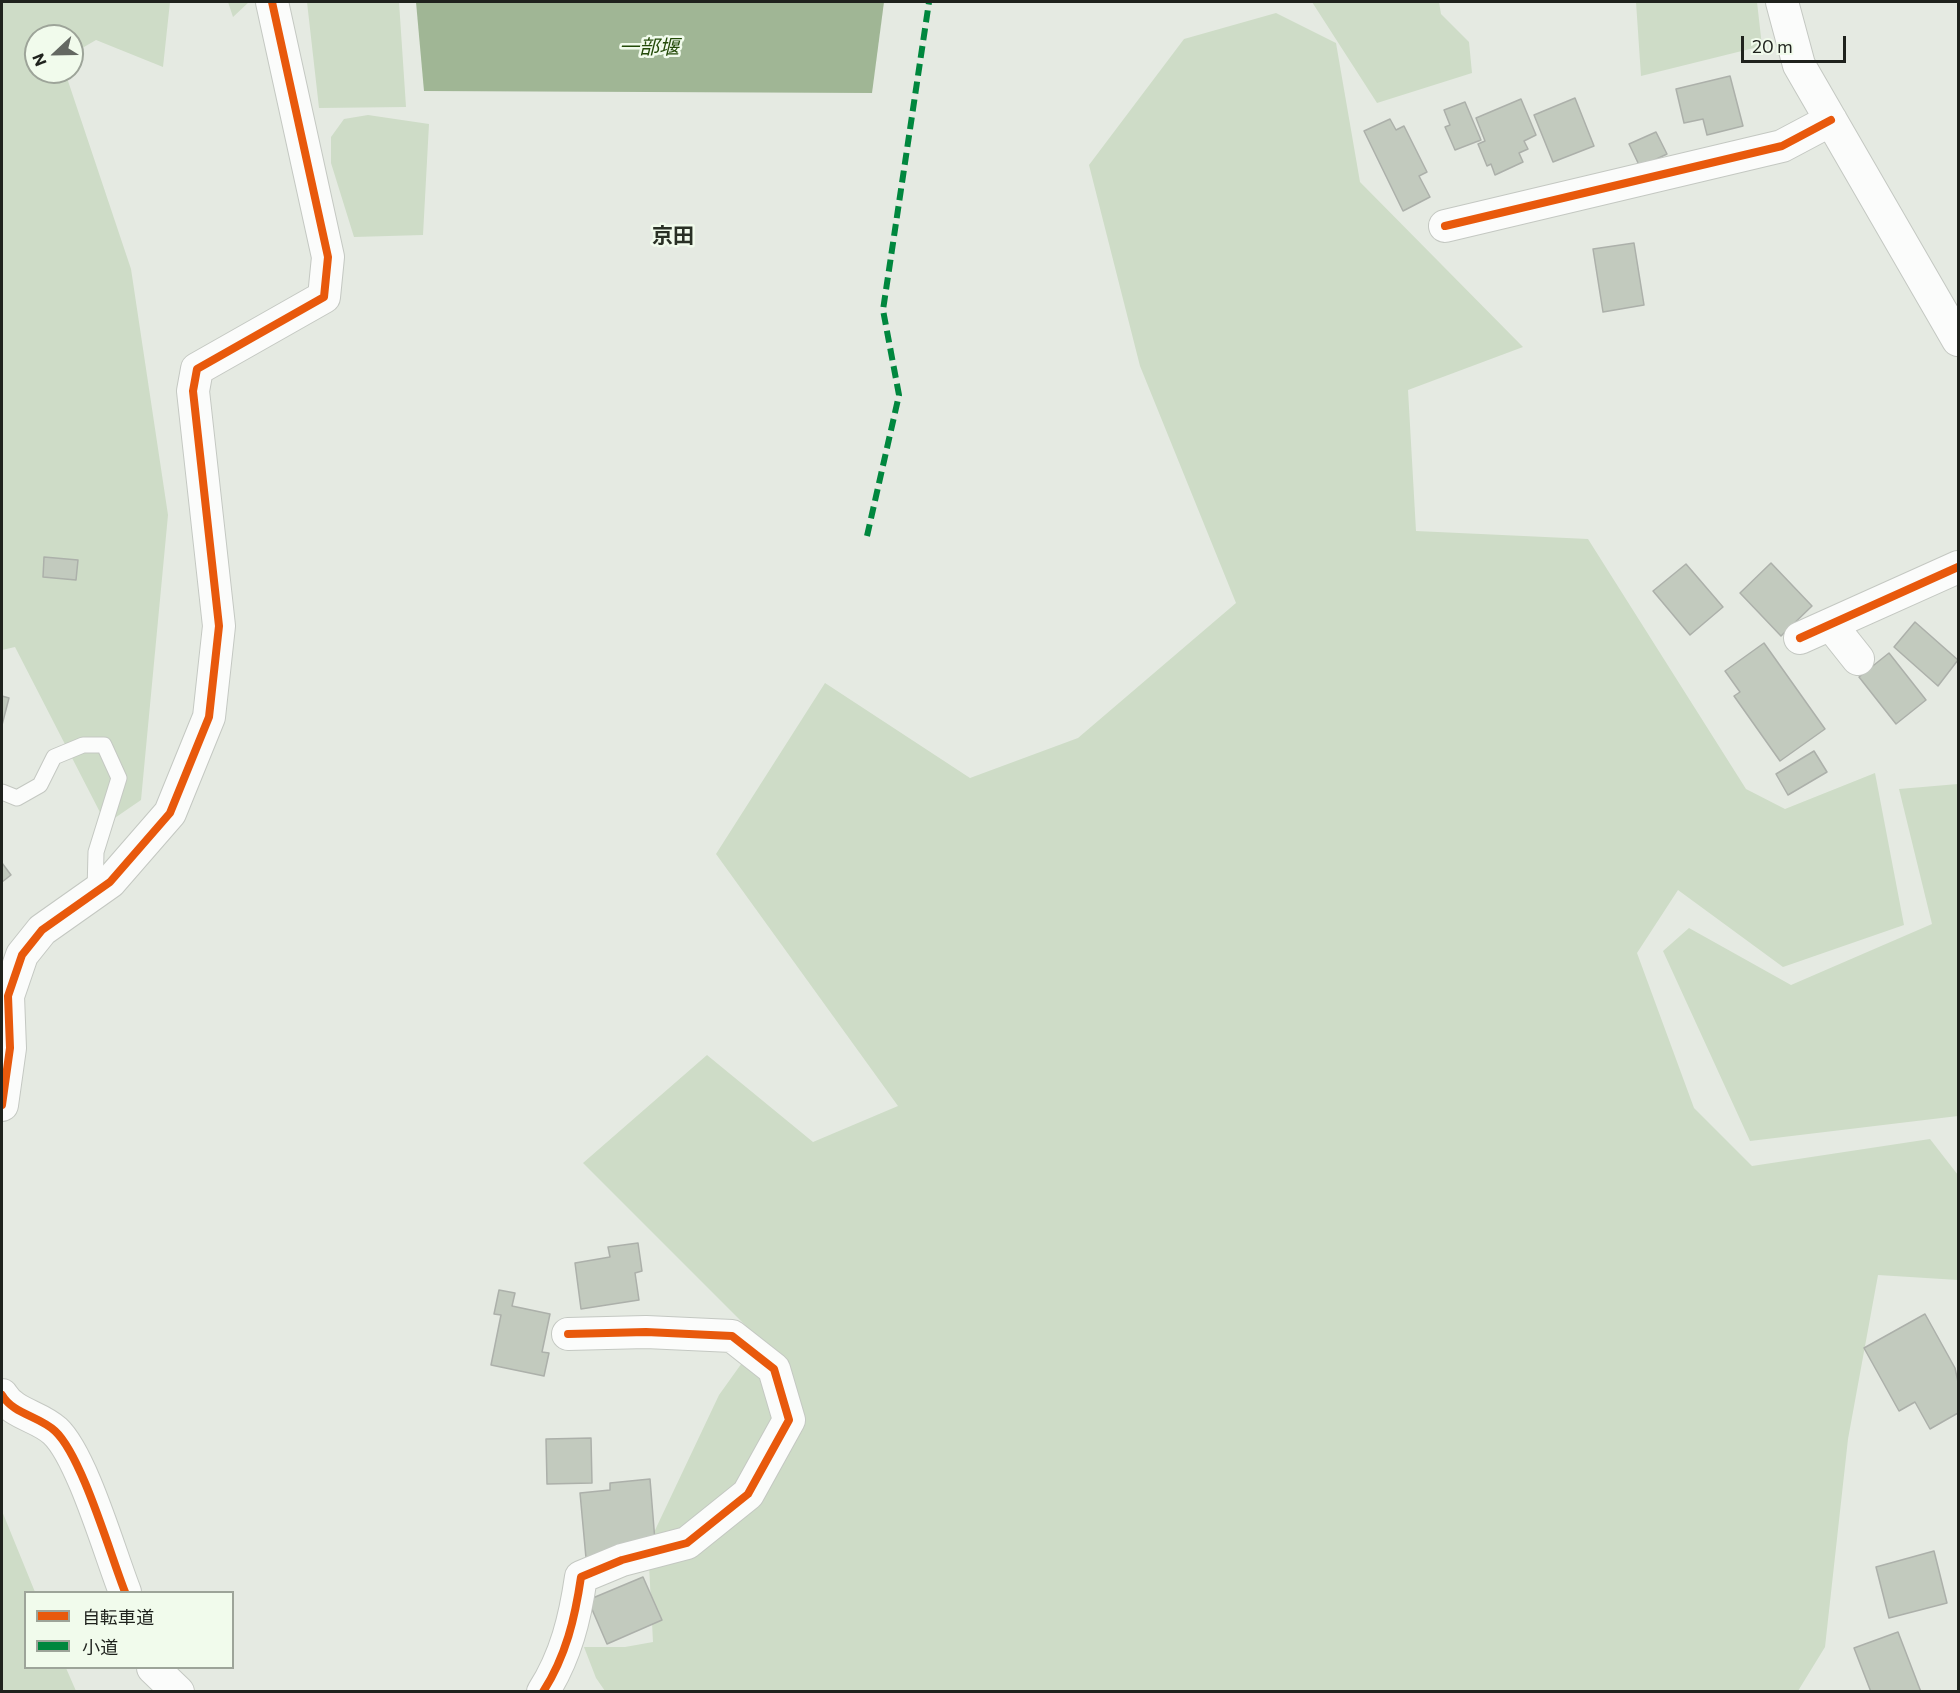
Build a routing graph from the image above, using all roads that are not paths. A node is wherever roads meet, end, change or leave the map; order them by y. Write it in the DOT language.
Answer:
graph roads {
  1 [pos="272,2"];
  2 [pos="1782,2"];
  3 [pos="1831,120"];
  4 [pos="1445,226"];
  5 [pos="1959,340"];
  6 [pos="1959,567"];
  7 [pos="1831,625"];
  8 [pos="1800,638"];
  9 [pos="1858,659"];
  10 [pos="2,792"];
  11 [pos="95,892"];
  12 [pos="6,987"];
  13 [pos="2,1105"];
  14 [pos="568,1334"];
  15 [pos="3,1401"];
  16 [pos="124,1591"];
  17 [pos="154,1669"];
  18 [pos="178,1692"];
  19 [pos="543,1692"];
  1 -- 11 [label="street"];
  2 -- 3 [label="street"];
  3 -- 4 [label="street"];
  3 -- 5 [label="street"];
  6 -- 7 [label="street"];
  7 -- 8 [label="street"];
  7 -- 9 [label="street"];
  10 -- 11 [label="lane"];
  11 -- 12 [label="street"];
  12 -- 13 [label="street"];
  14 -- 19 [label="street"];
  15 -- 16 [label="street"];
  17 -- 18 [label="street"];
}
